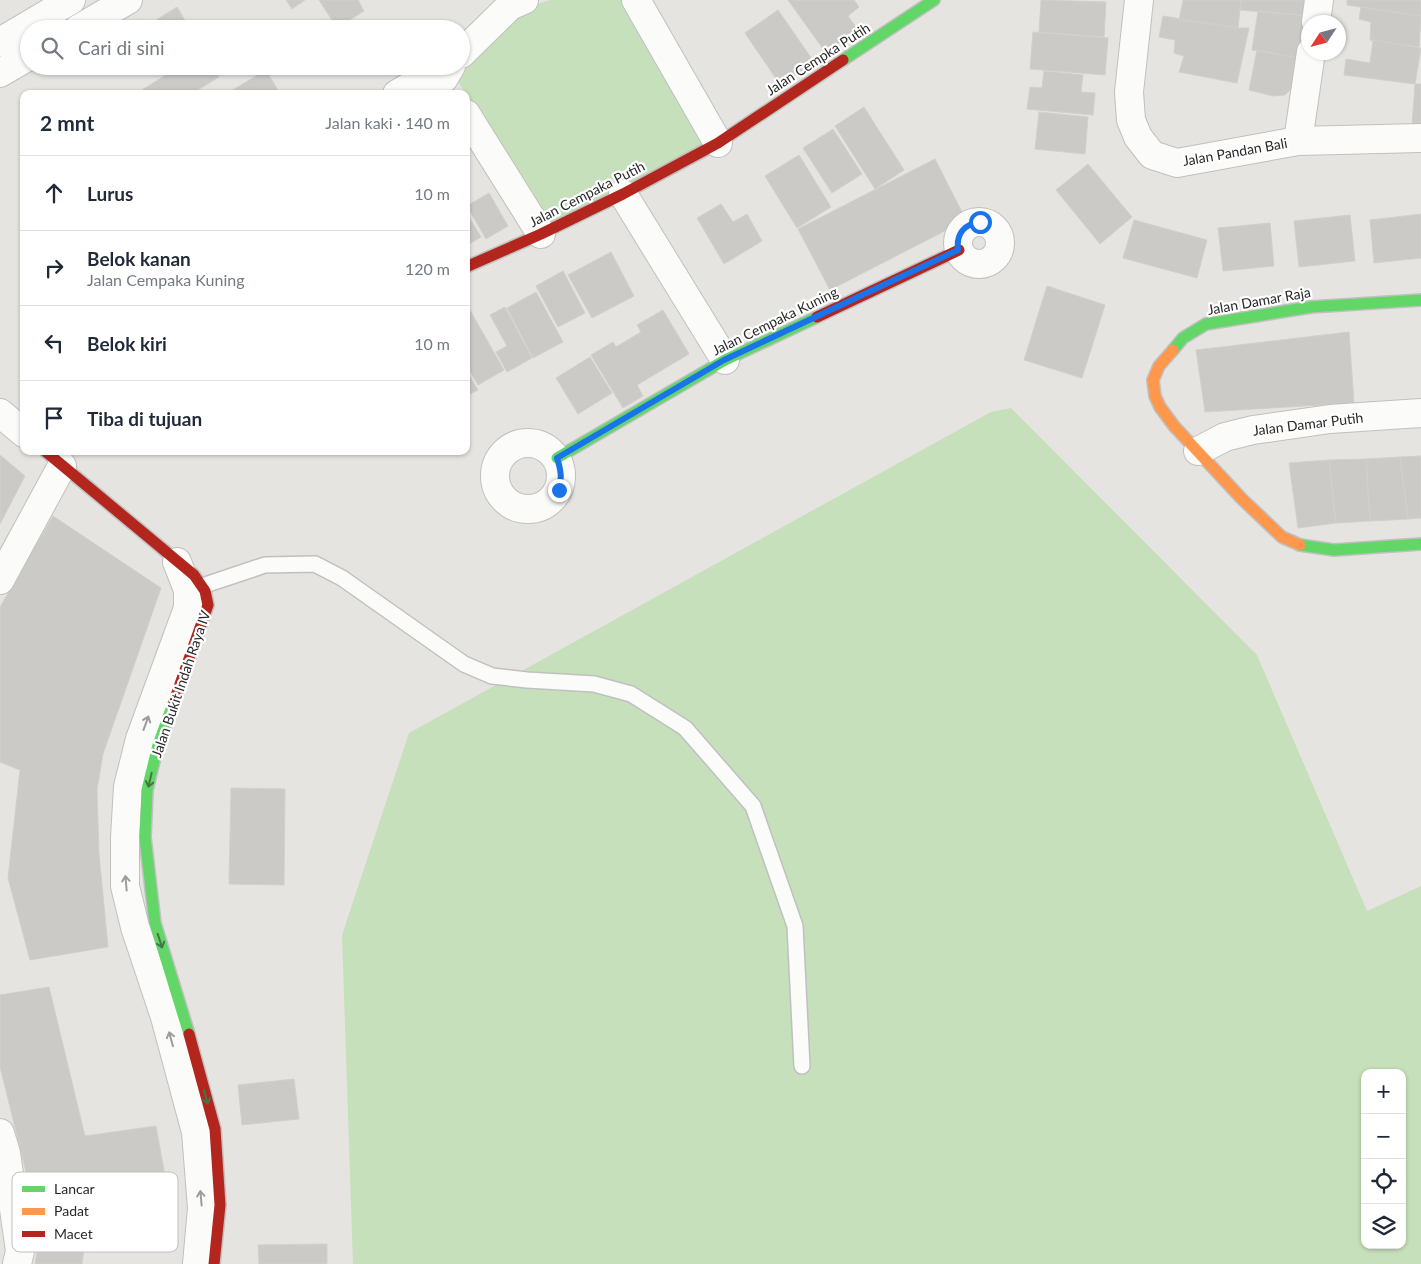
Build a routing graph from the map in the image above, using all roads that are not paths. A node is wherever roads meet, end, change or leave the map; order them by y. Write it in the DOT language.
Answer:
graph roads {
  1 [pos="71,0"];
  2 [pos="128,0"];
  3 [pos="636,0"];
  4 [pos="934,0"];
  5 [pos="1139,0"];
  6 [pos="1319,0"];
  7 [pos="514,2"];
  8 [pos="1317,15"];
  9 [pos="37,20"];
  10 [pos="94,20"];
  11 [pos="20,30"];
  12 [pos="0,42"];
  13 [pos="470,45"];
  14 [pos="1310,60"];
  15 [pos="20,61"];
  16 [pos="0,72"];
  17 [pos="449,79"];
  18 [pos="403,90"];
  19 [pos="470,120"];
  20 [pos="1421,138"];
  21 [pos="1298,141"];
  22 [pos="718,142"];
  23 [pos="624,194"];
  24 [pos="541,234"];
  25 [pos="958,250"];
  26 [pos="470,265"];
  27 [pos="1421,300"];
  28 [pos="724,360"];
  29 [pos="0,413"];
  30 [pos="1421,413"];
  31 [pos="20,430"];
  32 [pos="1198,451"];
  33 [pos="557,458"];
  34 [pos="54,459"];
  35 [pos="1421,544"];
  36 [pos="177,562"];
  37 [pos="0,580"];
  38 [pos="196,588"];
  39 [pos="802,1066"];
  40 [pos="0,1133"];
  41 [pos="12,1195"];
  42 [pos="197,1264"];
  43 [pos="214,1264"];
  1 -- 9 [label="street"];
  2 -- 10 [label="street"];
  3 -- 22 [label="street"];
  4 -- 22 [label="street, Jalan Cempka Putih"];
  5 -- 21 [label="street, Jalan Pandan Bali"];
  6 -- 8 [label="street"];
  7 -- 13 [label="street"];
  11 -- 12 [label="street"];
  14 -- 21 [label="street"];
  15 -- 16 [label="street"];
  17 -- 18 [label="street"];
  19 -- 24 [label="street"];
  20 -- 21 [label="street, Jalan Pandan Bali"];
  22 -- 23 [label="street, Jalan Cempaka Putih"];
  23 -- 24 [label="street, Jalan Cempaka Putih"];
  23 -- 28 [label="street"];
  24 -- 26 [label="street, Jalan Cempaka Putih"];
  25 -- 28 [label="street, Jalan Cempaka Kuning"];
  27 -- 32 [label="street, Jalan Damar Raja"];
  28 -- 33 [label="street, Jalan Cempaka Kuning"];
  29 -- 31 [label="street"];
  30 -- 32 [label="street, Jalan Damar Putih"];
  32 -- 35 [label="street, Jalan Damar Raja"];
  34 -- 36 [label="street"];
  34 -- 37 [label="street"];
  36 -- 38 [label="street, Jalan Bukit Indah Raya IV"];
  38 -- 39 [label="lane"];
  42 -- 38 [label="street, Jalan Bukit Indah Raya IV, one-way"];
  38 -- 43 [label="street, Jalan Bukit Indah Raya IV, one-way"];
  40 -- 41 [label="street"];
}
